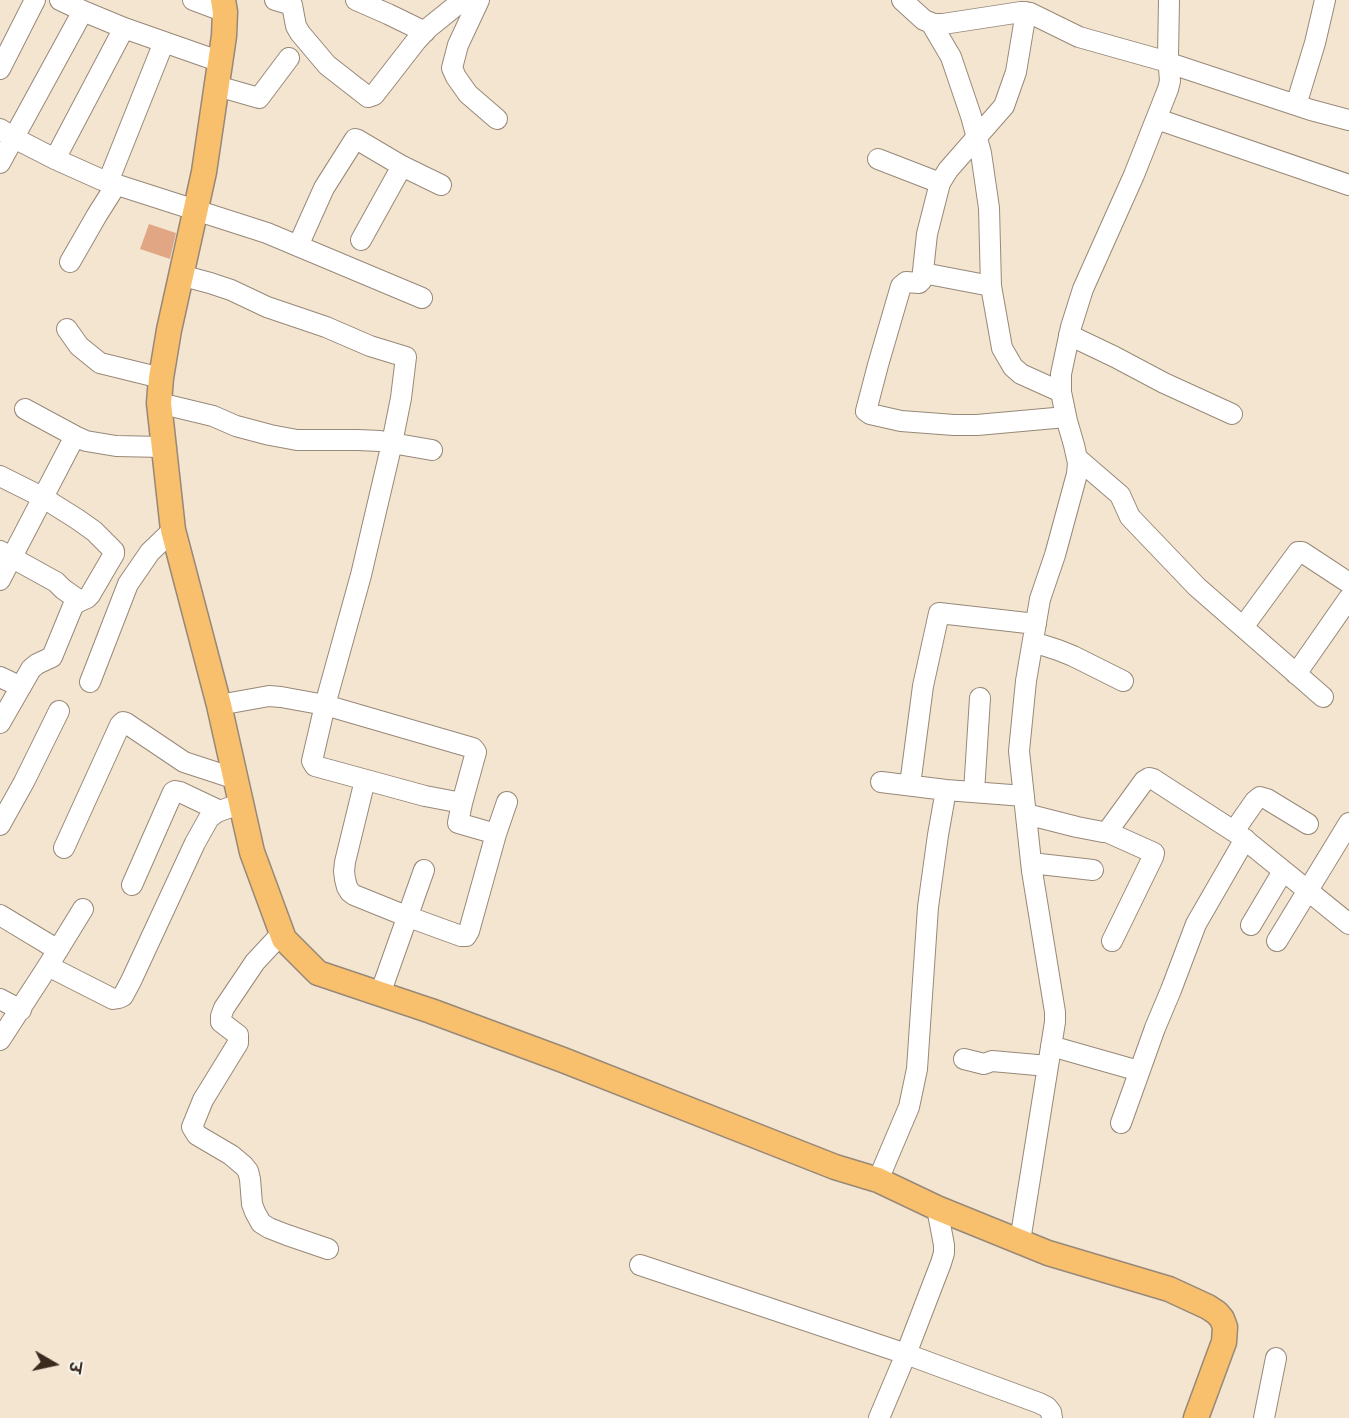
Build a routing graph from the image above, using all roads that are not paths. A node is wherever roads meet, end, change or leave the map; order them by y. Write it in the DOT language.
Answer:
graph roads {
  1 [pos="35,0"];
  2 [pos="60,0"];
  3 [pos="193,0"];
  4 [pos="356,0"];
  5 [pos="463,0"];
  6 [pos="479,0"];
  7 [pos="902,0"];
  8 [pos="1169,0"];
  9 [pos="1325,0"];
  10 [pos="285,1"];
  11 [pos="224,6"];
  12 [pos="83,11"];
  13 [pos="1026,12"];
  14 [pos="931,23"];
  15 [pos="124,28"];
  16 [pos="425,32"];
  17 [pos="164,42"];
  18 [pos="289,58"];
  19 [pos="221,62"];
  20 [pos="1168,62"];
  21 [pos="0,69"];
  22 [pos="217,86"];
  23 [pos="1296,105"];
  24 [pos="497,119"];
  25 [pos="1157,119"];
  26 [pos="1349,120"];
  27 [pos="7,133"];
  28 [pos="977,138"];
  29 [pos="55,159"];
  30 [pos="878,159"];
  31 [pos="0,163"];
  32 [pos="402,166"];
  33 [pos="940,183"];
  34 [pos="112,184"];
  35 [pos="441,185"];
  36 [pos="1349,185"];
  37 [pos="195,210"];
  38 [pos="361,240"];
  39 [pos="298,246"];
  40 [pos="70,262"];
  41 [pos="923,273"];
  42 [pos="180,275"];
  43 [pos="991,286"];
  44 [pos="422,298"];
  45 [pos="67,329"];
  46 [pos="1069,335"];
  47 [pos="161,378"];
  48 [pos="1060,392"];
  49 [pos="159,403"];
  50 [pos="25,409"];
  51 [pos="1232,414"];
  52 [pos="1066,417"];
  53 [pos="75,436"];
  54 [pos="392,443"];
  55 [pos="163,447"];
  56 [pos="432,450"];
  57 [pos="1077,458"];
  58 [pos="0,476"];
  59 [pos="42,497"];
  60 [pos="173,530"];
  61 [pos="6,554"];
  62 [pos="0,580"];
  63 [pos="1349,583"];
  64 [pos="1349,598"];
  65 [pos="80,601"];
  66 [pos="1244,627"];
  67 [pos="1034,633"];
  68 [pos="1296,674"];
  69 [pos="0,677"];
  70 [pos="1123,681"];
  71 [pos="90,682"];
  72 [pos="21,687"];
  73 [pos="1323,697"];
  74 [pos="980,698"];
  75 [pos="219,705"];
  76 [pos="325,705"];
  77 [pos="59,711"];
  78 [pos="0,723"];
  79 [pos="236,778"];
  80 [pos="365,780"];
  81 [pos="881,782"];
  82 [pos="910,785"];
  83 [pos="946,790"];
  84 [pos="974,792"];
  85 [pos="507,802"];
  86 [pos="462,803"];
  87 [pos="1025,805"];
  88 [pos="231,807"];
  89 [pos="1349,823"];
  90 [pos="1308,824"];
  91 [pos="0,825"];
  92 [pos="1107,832"];
  93 [pos="496,834"];
  94 [pos="1239,835"];
  95 [pos="64,848"];
  96 [pos="1031,863"];
  97 [pos="424,870"];
  98 [pos="1094,870"];
  99 [pos="1283,871"];
  100 [pos="132,885"];
  101 [pos="1307,889"];
  102 [pos="83,909"];
  103 [pos="0,915"];
  104 [pos="406,916"];
  105 [pos="1349,924"];
  106 [pos="1251,925"];
  107 [pos="282,933"];
  108 [pos="1277,940"];
  109 [pos="1112,941"];
  110 [pos="53,958"];
  111 [pos="380,994"];
  112 [pos="0,999"];
  113 [pos="21,1010"];
  114 [pos="0,1040"];
  115 [pos="1051,1046"];
  116 [pos="964,1059"];
  117 [pos="1048,1066"];
  118 [pos="1139,1071"];
  119 [pos="1120,1123"];
  120 [pos="879,1180"];
  121 [pos="937,1208"];
  122 [pos="1020,1241"];
  123 [pos="328,1249"];
  124 [pos="640,1265"];
  125 [pos="906,1354"];
  126 [pos="1276,1358"];
  127 [pos="879,1418"];
  128 [pos="1052,1418"];
  129 [pos="1196,1418"];
  130 [pos="1264,1418"];
  1 -- 21 [label="street"];
  2 -- 12 [label="street"];
  3 -- 11 [label="street"];
  4 -- 16 [label="street"];
  5 -- 16 [label="street"];
  6 -- 24 [label="street"];
  7 -- 14 [label="street"];
  8 -- 20 [label="street"];
  9 -- 23 [label="street"];
  10 -- 16 [label="street"];
  11 -- 19 [label="main road"];
  12 -- 15 [label="street"];
  12 -- 27 [label="street"];
  13 -- 14 [label="street"];
  13 -- 20 [label="street"];
  13 -- 28 [label="street"];
  14 -- 28 [label="street"];
  15 -- 17 [label="street"];
  15 -- 29 [label="street"];
  17 -- 19 [label="street"];
  17 -- 34 [label="street"];
  18 -- 22 [label="street"];
  19 -- 22 [label="main road"];
  20 -- 23 [label="street"];
  20 -- 25 [label="street"];
  22 -- 37 [label="main road"];
  23 -- 26 [label="street"];
  25 -- 36 [label="street"];
  25 -- 46 [label="street"];
  27 -- 29 [label="street"];
  27 -- 31 [label="street"];
  28 -- 33 [label="street"];
  28 -- 43 [label="street"];
  29 -- 34 [label="street"];
  30 -- 33 [label="street"];
  32 -- 35 [label="street"];
  32 -- 38 [label="street"];
  32 -- 39 [label="street"];
  33 -- 41 [label="street"];
  34 -- 37 [label="street"];
  34 -- 40 [label="street"];
  37 -- 39 [label="street"];
  37 -- 42 [label="main road"];
  39 -- 44 [label="street"];
  41 -- 43 [label="street"];
  41 -- 52 [label="street"];
  42 -- 47 [label="main road"];
  42 -- 54 [label="street"];
  43 -- 48 [label="street"];
  45 -- 47 [label="street"];
  46 -- 48 [label="street"];
  46 -- 51 [label="street"];
  47 -- 49 [label="main road"];
  48 -- 52 [label="street"];
  49 -- 54 [label="street"];
  49 -- 55 [label="main road"];
  50 -- 53 [label="street"];
  52 -- 57 [label="street"];
  53 -- 55 [label="street"];
  53 -- 59 [label="street"];
  54 -- 56 [label="street"];
  54 -- 76 [label="street"];
  55 -- 60 [label="main road"];
  57 -- 66 [label="street"];
  57 -- 67 [label="street"];
  58 -- 59 [label="street"];
  59 -- 61 [label="street"];
  59 -- 65 [label="street"];
  60 -- 71 [label="street"];
  60 -- 75 [label="main road"];
  61 -- 62 [label="street"];
  61 -- 65 [label="street"];
  63 -- 66 [label="street"];
  64 -- 68 [label="street"];
  65 -- 72 [label="street"];
  66 -- 68 [label="street"];
  67 -- 70 [label="street"];
  67 -- 82 [label="street"];
  67 -- 87 [label="street"];
  68 -- 73 [label="street"];
  69 -- 72 [label="street"];
  72 -- 78 [label="street"];
  74 -- 84 [label="street"];
  75 -- 76 [label="street"];
  75 -- 79 [label="main road"];
  76 -- 80 [label="street"];
  76 -- 86 [label="street"];
  77 -- 91 [label="street"];
  79 -- 88 [label="main road"];
  79 -- 95 [label="street"];
  80 -- 86 [label="street"];
  80 -- 104 [label="street"];
  81 -- 82 [label="street"];
  82 -- 83 [label="street"];
  83 -- 84 [label="street"];
  83 -- 120 [label="street"];
  84 -- 87 [label="street"];
  85 -- 93 [label="street"];
  86 -- 93 [label="street"];
  87 -- 92 [label="street"];
  87 -- 96 [label="street"];
  88 -- 100 [label="street"];
  88 -- 107 [label="main road"];
  88 -- 110 [label="street"];
  89 -- 101 [label="street"];
  90 -- 94 [label="street"];
  92 -- 94 [label="street"];
  92 -- 109 [label="street"];
  93 -- 104 [label="street"];
  94 -- 99 [label="street"];
  94 -- 118 [label="street"];
  96 -- 98 [label="street"];
  96 -- 115 [label="street"];
  97 -- 104 [label="street"];
  99 -- 101 [label="street"];
  99 -- 106 [label="street"];
  101 -- 105 [label="street"];
  101 -- 108 [label="street"];
  102 -- 110 [label="street"];
  103 -- 110 [label="street"];
  104 -- 111 [label="street"];
  107 -- 111 [label="main road"];
  107 -- 123 [label="street"];
  110 -- 113 [label="street"];
  111 -- 120 [label="main road"];
  112 -- 113 [label="street"];
  113 -- 114 [label="street"];
  115 -- 117 [label="street"];
  115 -- 118 [label="street"];
  116 -- 117 [label="street"];
  117 -- 122 [label="street"];
  118 -- 119 [label="street"];
  120 -- 121 [label="main road"];
  121 -- 122 [label="main road"];
  121 -- 125 [label="street"];
  122 -- 129 [label="main road"];
  124 -- 125 [label="street"];
  125 -- 127 [label="street"];
  125 -- 128 [label="street"];
  126 -- 130 [label="street"];
}
